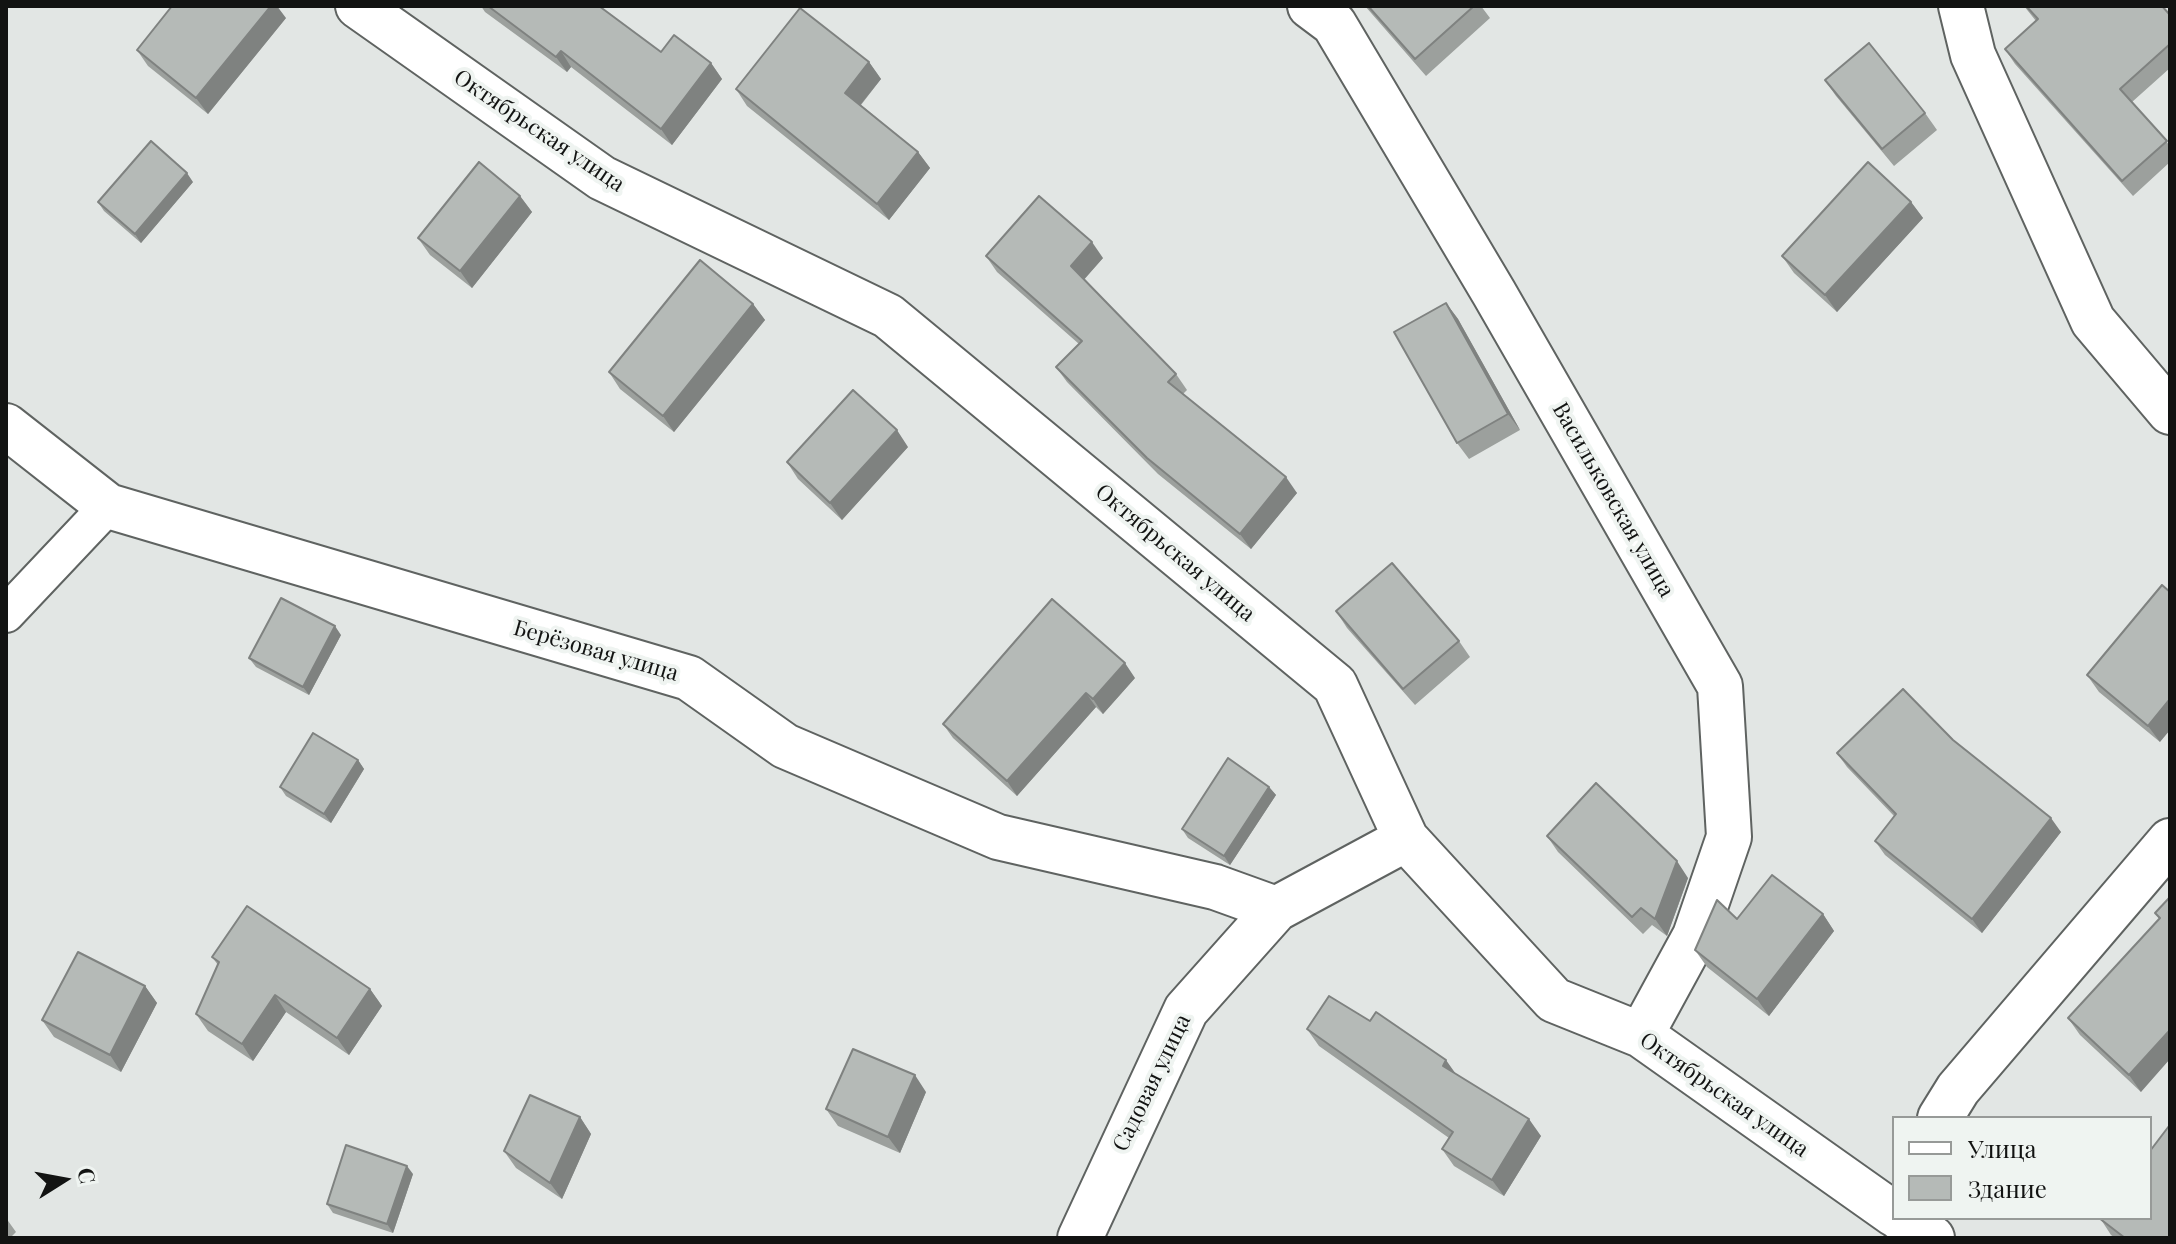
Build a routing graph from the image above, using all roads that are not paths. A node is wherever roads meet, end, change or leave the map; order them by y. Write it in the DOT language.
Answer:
graph roads {
  1 [pos="358,6"];
  2 [pos="1310,6"];
  3 [pos="1961,6"];
  4 [pos="2170,412"];
  5 [pos="6,426"];
  6 [pos="108,506"];
  7 [pos="6,614"];
  8 [pos="1406,839"];
  9 [pos="2170,841"];
  10 [pos="1276,909"];
  11 [pos="1641,1035"];
  12 [pos="1941,1116"];
  13 [pos="1892,1207"];
  14 [pos="1909,1220"];
  15 [pos="1080,1238"];
  16 [pos="1932,1238"];
  1 -- 8 [label="street, Октябрьская улица"];
  2 -- 11 [label="street, Васильковская улица"];
  3 -- 4 [label="street"];
  5 -- 6 [label="street, Берёзовая улица"];
  6 -- 7 [label="lane"];
  6 -- 10 [label="street, Берёзовая улица"];
  8 -- 10 [label="street, Садовая улица"];
  8 -- 11 [label="street, Октябрьская улица"];
  9 -- 12 [label="street"];
  10 -- 15 [label="street, Садовая улица"];
  11 -- 13 [label="street, Октябрьская улица"];
  14 -- 16 [label="street, Октябрьская улица"];
}
